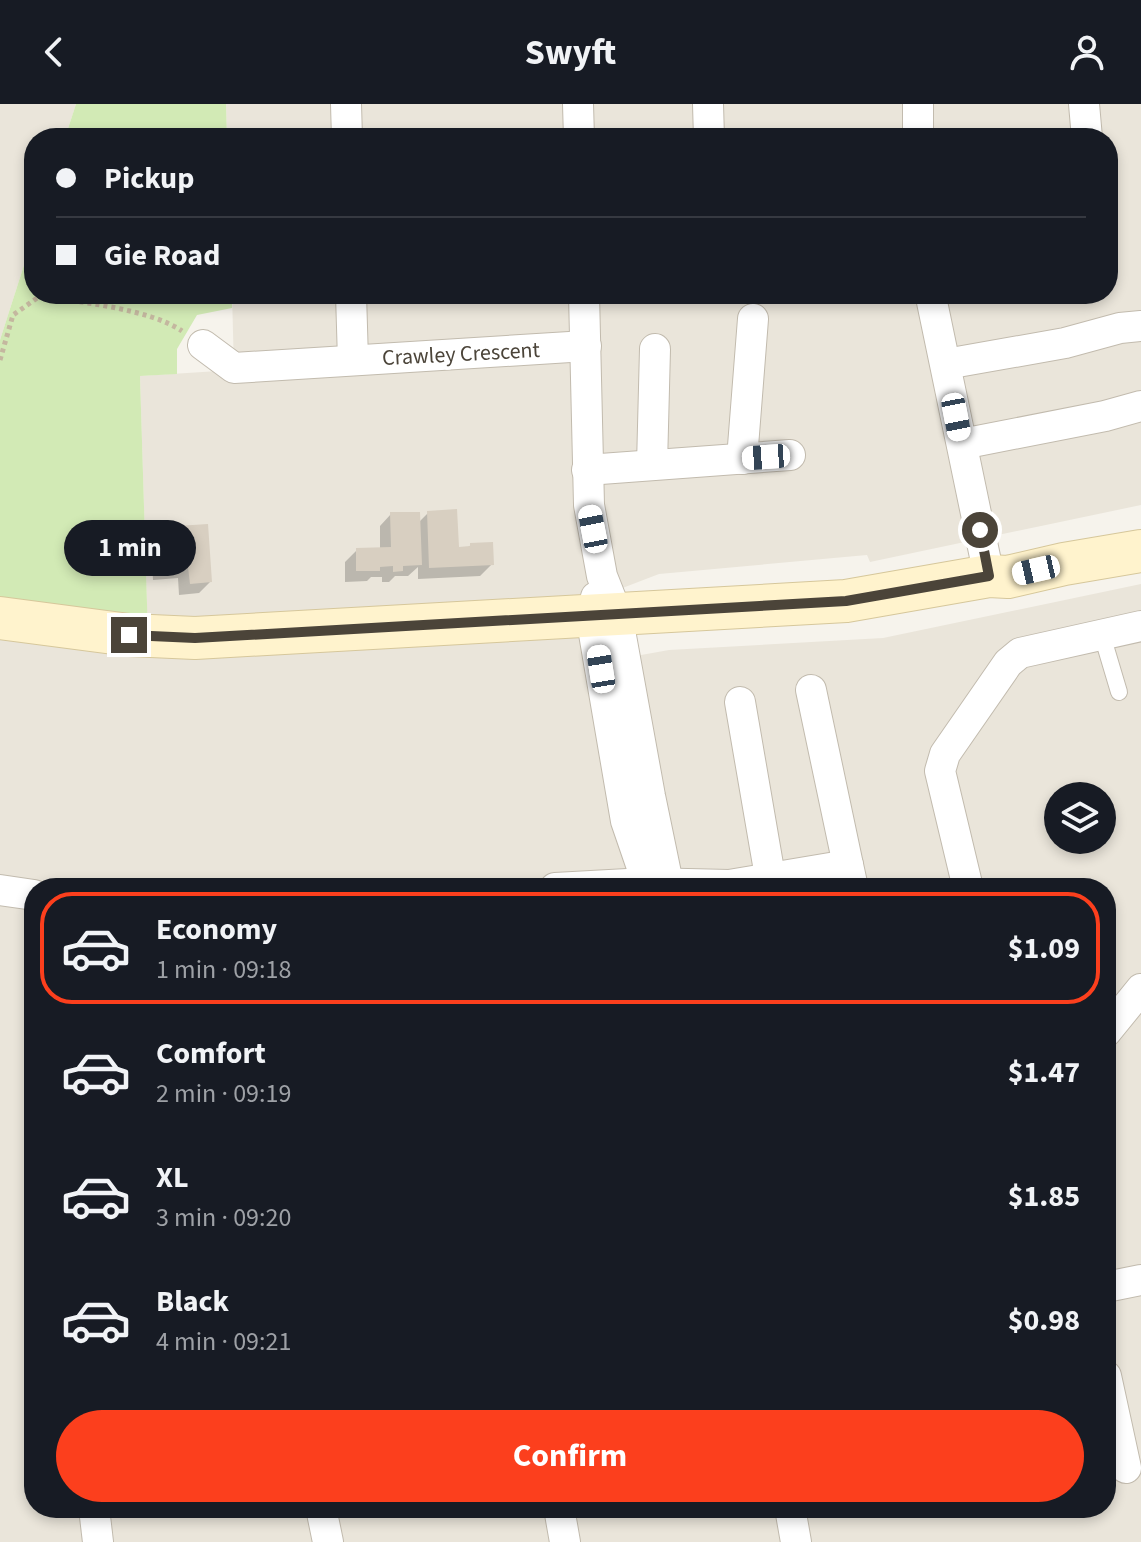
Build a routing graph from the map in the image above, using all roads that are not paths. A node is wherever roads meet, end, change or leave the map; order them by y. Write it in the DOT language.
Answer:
graph roads {
  1 [pos="346,104"];
  2 [pos="578,104"];
  3 [pos="708,104"];
  4 [pos="918,104"];
  5 [pos="1084,104"];
  6 [pos="347,128"];
  7 [pos="579,128"];
  8 [pos="709,128"];
  9 [pos="918,128"];
  10 [pos="1086,128"];
  11 [pos="351,304"];
  12 [pos="584,304"];
  13 [pos="932,304"];
  14 [pos="753,319"];
  15 [pos="1141,326"];
  16 [pos="203,345"];
  17 [pos="586,346"];
  18 [pos="655,349"];
  19 [pos="353,360"];
  20 [pos="946,364"];
  21 [pos="1141,406"];
  22 [pos="962,444"];
  23 [pos="790,455"];
  24 [pos="742,459"];
  25 [pos="652,465"];
  26 [pos="587,470"];
  27 [pos="1141,531"];
  28 [pos="1141,551"];
  29 [pos="989,576"];
  30 [pos="604,615"];
  31 [pos="0,618"];
  32 [pos="1141,626"];
  33 [pos="1102,635"];
  34 [pos="811,690"];
  35 [pos="1119,692"];
  36 [pos="740,702"];
  37 [pos="850,876"];
  38 [pos="654,878"];
  39 [pos="770,878"];
  40 [pos="827,878"];
  41 [pos="966,878"];
  42 [pos="0,890"];
  43 [pos="24,894"];
  44 [pos="1141,989"];
  45 [pos="1116,1020"];
  46 [pos="1141,1280"];
  47 [pos="1116,1285"];
  48 [pos="1116,1422"];
  49 [pos="1126,1468"];
  50 [pos="95,1518"];
  51 [pos="323,1518"];
  52 [pos="561,1518"];
  53 [pos="792,1518"];
  54 [pos="98,1542"];
  55 [pos="328,1542"];
  56 [pos="565,1542"];
  57 [pos="796,1542"];
  1 -- 6 [label="street"];
  2 -- 7 [label="street"];
  3 -- 8 [label="street"];
  4 -- 9 [label="street"];
  5 -- 10 [label="street"];
  11 -- 19 [label="street, Crawley Crescent"];
  12 -- 17 [label="street"];
  13 -- 20 [label="street"];
  14 -- 24 [label="street"];
  15 -- 20 [label="street"];
  16 -- 19 [label="street"];
  17 -- 19 [label="street, Crawley Crescent"];
  17 -- 26 [label="street"];
  18 -- 25 [label="street"];
  20 -- 22 [label="street"];
  21 -- 22 [label="street"];
  22 -- 29 [label="street"];
  23 -- 24 [label="street"];
  24 -- 25 [label="street"];
  25 -- 26 [label="street"];
  26 -- 30 [label="street"];
  27 -- 29 [label="street"];
  28 -- 29 [label="street"];
  29 -- 30 [label="street"];
  30 -- 31 [label="street"];
  30 -- 38 [label="street"];
  32 -- 33 [label="street"];
  33 -- 35 [label="lane"];
  33 -- 41 [label="street"];
  34 -- 37 [label="street"];
  36 -- 39 [label="street"];
  37 -- 40 [label="street"];
  42 -- 43 [label="street"];
  44 -- 45 [label="street"];
  46 -- 47 [label="street"];
  48 -- 49 [label="street"];
  50 -- 54 [label="street"];
  51 -- 55 [label="street"];
  52 -- 56 [label="street"];
  53 -- 57 [label="street"];
}
